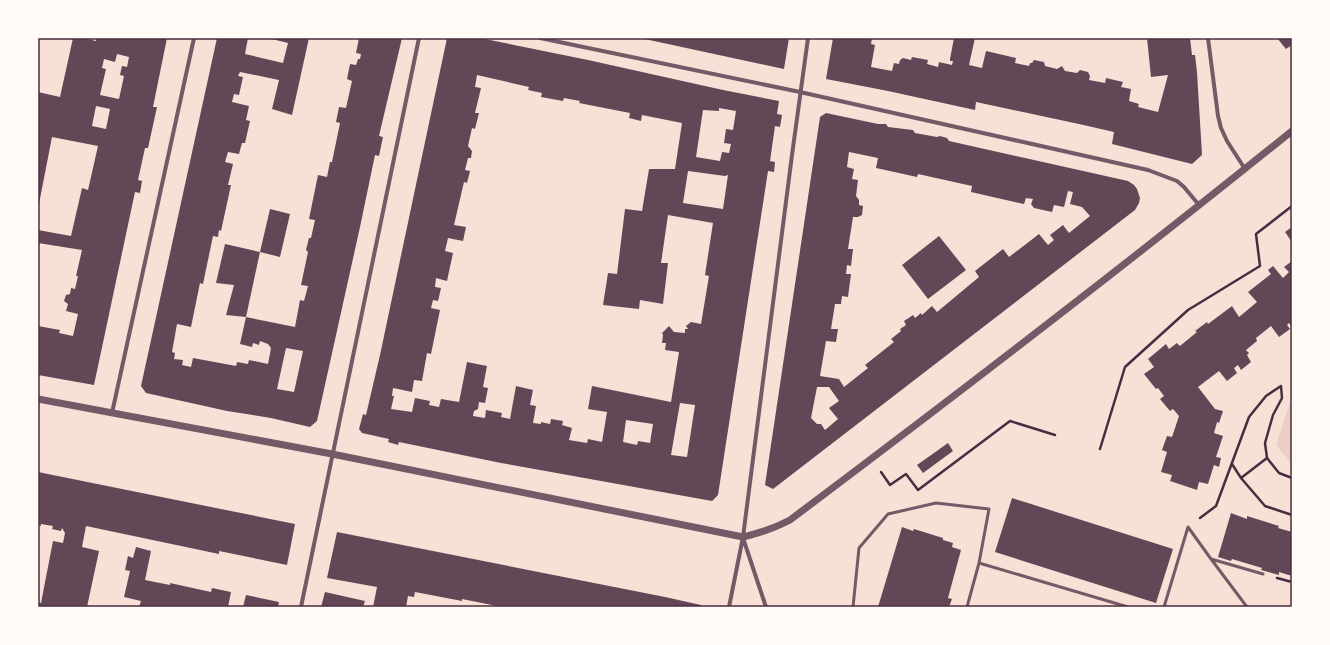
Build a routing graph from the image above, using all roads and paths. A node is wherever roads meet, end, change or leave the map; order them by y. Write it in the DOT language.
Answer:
graph roads {
  1 [pos="194,38"];
  2 [pos="419,38"];
  3 [pos="540,38"];
  4 [pos="808,38"];
  5 [pos="1208,38"];
  6 [pos="800,92"];
  7 [pos="1292,131"];
  8 [pos="1245,169"];
  9 [pos="1199,205"];
  10 [pos="1292,206"];
  11 [pos="38,399"];
  12 [pos="112,413"];
  13 [pos="1055,435"];
  14 [pos="1100,449"];
  15 [pos="332,454"];
  16 [pos="1267,458"];
  17 [pos="1232,464"];
  18 [pos="1242,478"];
  19 [pos="1292,478"];
  20 [pos="890,485"];
  21 [pos="1292,516"];
  22 [pos="1188,527"];
  23 [pos="743,537"];
  24 [pos="1211,559"];
  25 [pos="979,563"];
  26 [pos="1263,574"];
  27 [pos="301,607"];
  28 [pos="729,607"];
  29 [pos="766,607"];
  30 [pos="853,607"];
  31 [pos="967,607"];
  32 [pos="1128,607"];
  33 [pos="1164,607"];
  34 [pos="1247,607"];
  1 -- 12 [label="street"];
  2 -- 15 [label="street"];
  3 -- 6 [label="street"];
  4 -- 6 [label="street"];
  5 -- 8 [label="street"];
  6 -- 9 [label="street"];
  6 -- 23 [label="street"];
  7 -- 8 [label="street"];
  8 -- 9 [label="street"];
  9 -- 23 [label="street"];
  10 -- 14 [label="path"];
  11 -- 12 [label="street"];
  12 -- 15 [label="street"];
  13 -- 20 [label="path"];
  15 -- 23 [label="street"];
  15 -- 27 [label="street"];
  16 -- 17 [label="path"];
  16 -- 18 [label="path"];
  16 -- 19 [label="path"];
  17 -- 18 [label="path"];
  17 -- 22 [label="path"];
  18 -- 21 [label="path"];
  22 -- 24 [label="lane"];
  22 -- 33 [label="lane"];
  23 -- 28 [label="street"];
  23 -- 29 [label="street"];
  24 -- 26 [label="lane"];
  24 -- 34 [label="lane"];
  25 -- 30 [label="lane"];
  25 -- 31 [label="lane"];
  25 -- 32 [label="lane"];
}
